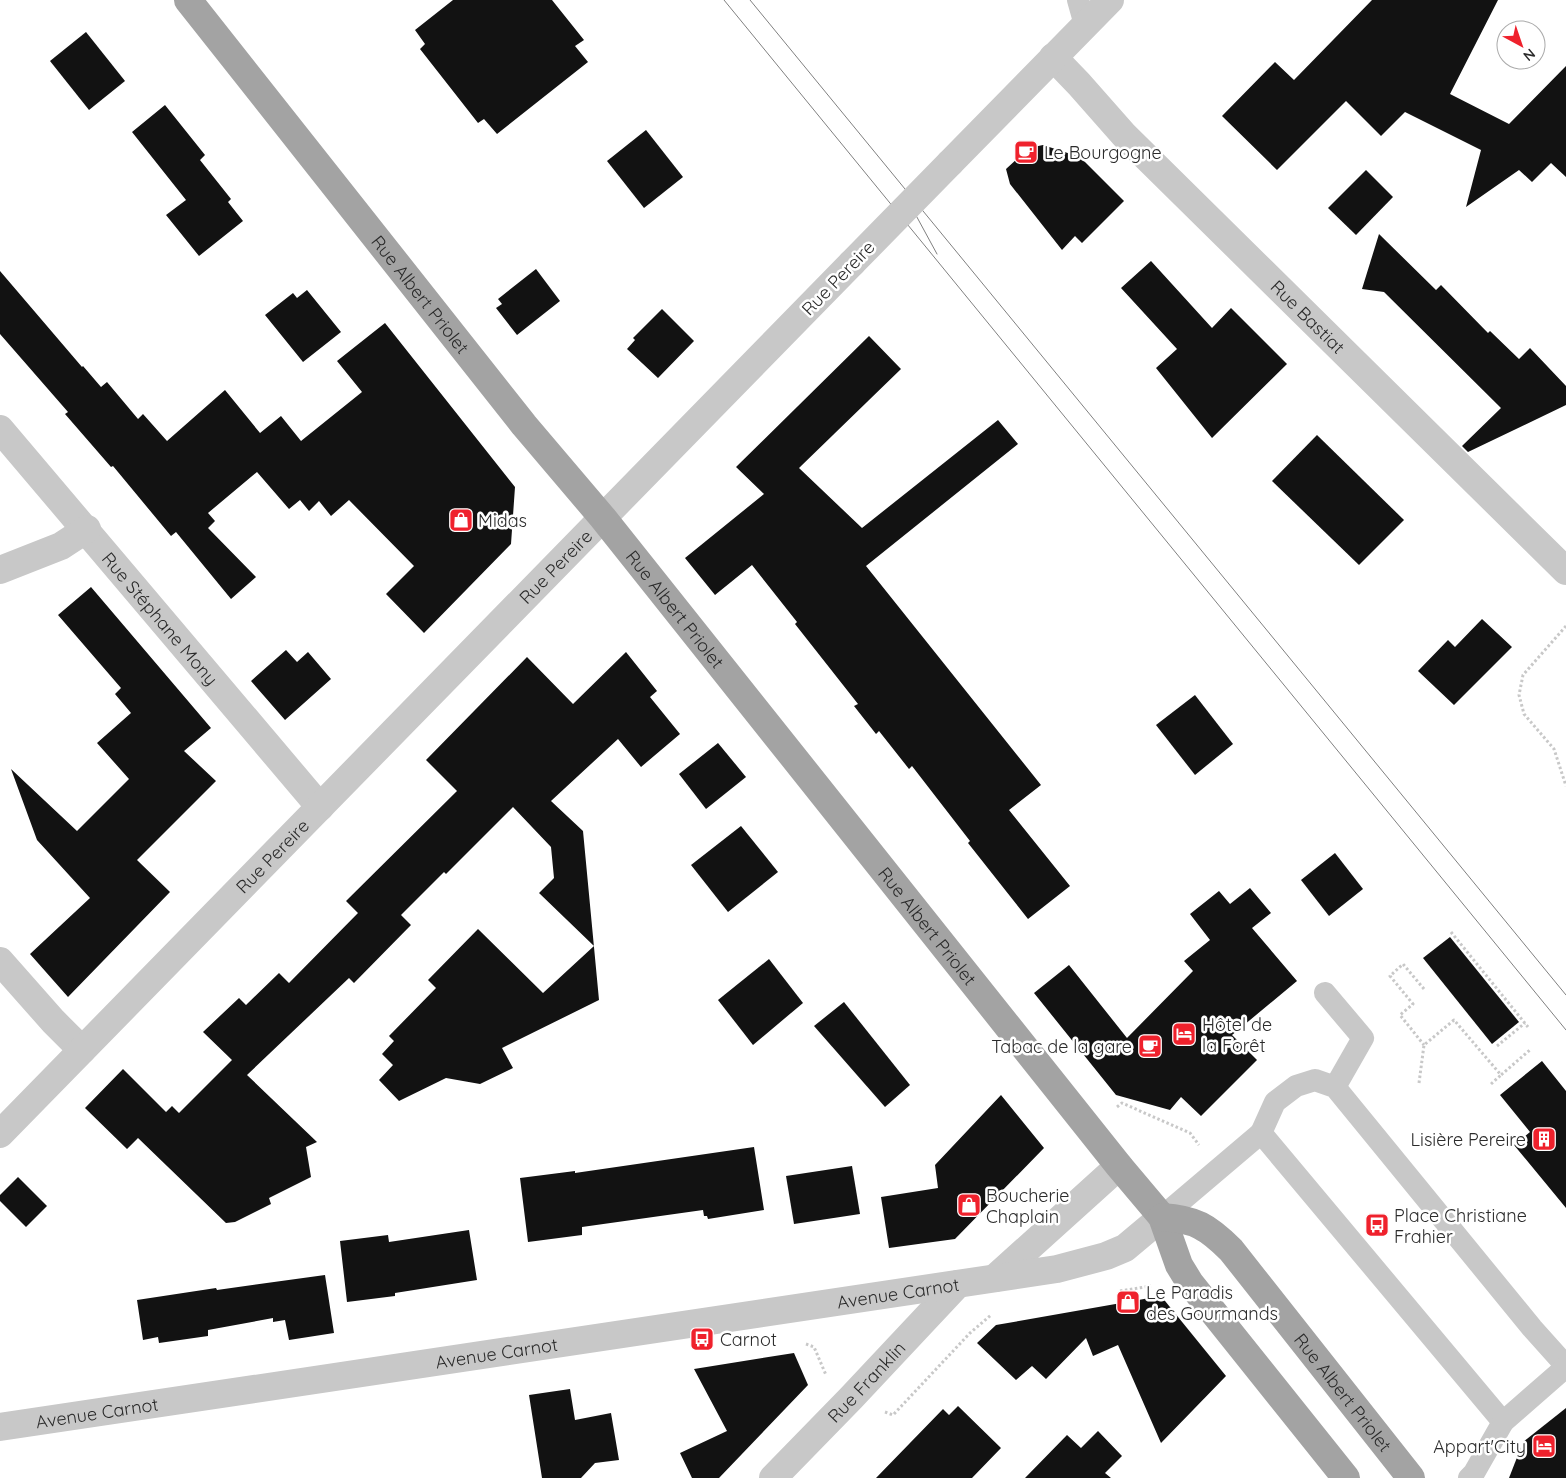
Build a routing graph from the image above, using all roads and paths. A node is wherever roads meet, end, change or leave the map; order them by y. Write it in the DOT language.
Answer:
graph roads {
  1 [pos="188,0"];
  2 [pos="1110,0"];
  3 [pos="1082,13"];
  4 [pos="1053,57"];
  5 [pos="0,429"];
  6 [pos="603,518"];
  7 [pos="87,529"];
  8 [pos="0,570"];
  9 [pos="1566,571"];
  10 [pos="1566,626"];
  11 [pos="1566,786"];
  12 [pos="320,807"];
  13 [pos="1451,932"];
  14 [pos="0,961"];
  15 [pos="1424,989"];
  16 [pos="1326,993"];
  17 [pos="1525,1023"];
  18 [pos="1528,1027"];
  19 [pos="1424,1044"];
  20 [pos="1497,1046"];
  21 [pos="1531,1049"];
  22 [pos="82,1050"];
  23 [pos="1501,1076"];
  24 [pos="1419,1083"];
  25 [pos="1491,1084"];
  26 [pos="1335,1087"];
  27 [pos="1115,1108"];
  28 [pos="1261,1133"];
  29 [pos="0,1134"];
  30 [pos="1201,1147"];
  31 [pos="1119,1166"];
  32 [pos="1162,1216"];
  33 [pos="995,1278"];
  34 [pos="958,1284"];
  35 [pos="1157,1285"];
  36 [pos="1118,1291"];
  37 [pos="994,1313"];
  38 [pos="1566,1367"];
  39 [pos="851,1398"];
  40 [pos="1503,1422"];
  41 [pos="0,1427"];
  42 [pos="773,1478"];
  43 [pos="1346,1478"];
  44 [pos="1411,1478"];
  45 [pos="1469,1478"];
  1 -- 6 [label="main road, Rue Albert Priolet"];
  2 -- 3 [label="street, Rue Pereire"];
  3 -- 4 [label="street, Rue Pereire"];
  4 -- 6 [label="street, Rue Pereire, bridge"];
  4 -- 9 [label="street, Rue Bastiat"];
  5 -- 7 [label="street, Rue Stéphane Mony"];
  6 -- 12 [label="street, Rue Pereire"];
  6 -- 31 [label="main road, Rue Albert Priolet"];
  7 -- 8 [label="street"];
  7 -- 12 [label="street, Rue Stéphane Mony"];
  10 -- 11 [label="path"];
  12 -- 22 [label="street, Rue Pereire"];
  13 -- 17 [label="path"];
  14 -- 22 [label="street"];
  15 -- 19 [label="path"];
  16 -- 26 [label="lane"];
  17 -- 18 [label="path"];
  17 -- 20 [label="path"];
  19 -- 23 [label="path"];
  19 -- 24 [label="path"];
  21 -- 23 [label="path"];
  22 -- 29 [label="street, Rue Pereire"];
  23 -- 25 [label="path"];
  26 -- 28 [label="lane"];
  26 -- 38 [label="lane"];
  27 -- 30 [label="path"];
  28 -- 32 [label="lane"];
  28 -- 40 [label="lane"];
  31 -- 32 [label="main road, Rue Albert Priolet"];
  31 -- 33 [label="street"];
  32 -- 33 [label="street, Avenue Carnot"];
  32 -- 43 [label="main road, Rue Albert Priolet"];
  32 -- 44 [label="main road, Rue Albert Priolet"];
  33 -- 34 [label="street, Avenue Carnot"];
  34 -- 39 [label="street, Rue Franklin"];
  34 -- 41 [label="street, Avenue Carnot"];
  35 -- 36 [label="path"];
  37 -- 39 [label="path"];
  38 -- 40 [label="lane"];
  39 -- 42 [label="street, Rue Franklin"];
  40 -- 45 [label="lane"];
}
